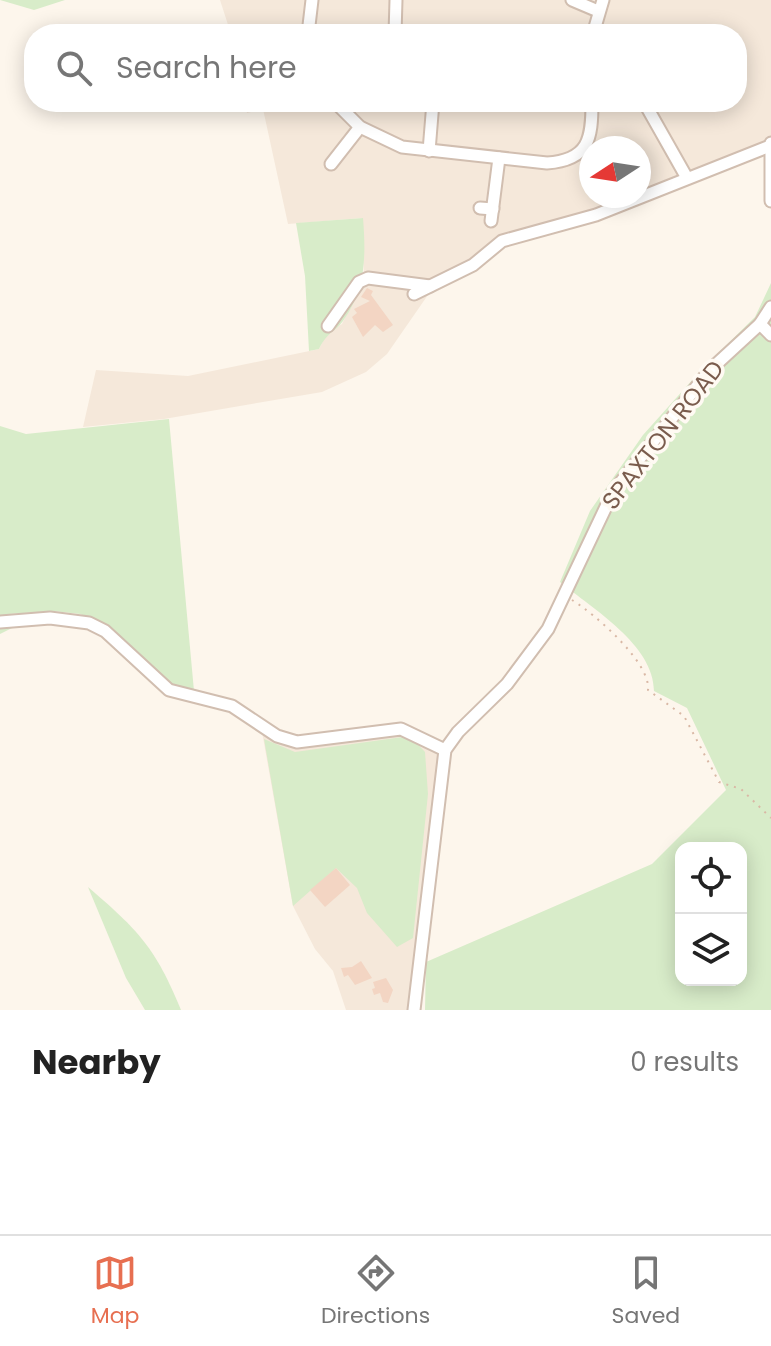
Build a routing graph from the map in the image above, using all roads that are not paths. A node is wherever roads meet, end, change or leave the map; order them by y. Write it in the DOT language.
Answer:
graph roads {
  1 [pos="312,0"];
  2 [pos="396,0"];
  3 [pos="572,0"];
  4 [pos="600,6"];
  5 [pos="309,24"];
  6 [pos="395,24"];
  7 [pos="345,112"];
  8 [pos="432,112"];
  9 [pos="591,112"];
  10 [pos="650,112"];
  11 [pos="360,127"];
  12 [pos="771,144"];
  13 [pos="429,151"];
  14 [pos="499,158"];
  15 [pos="331,163"];
  16 [pos="687,178"];
  17 [pos="771,201"];
  18 [pos="480,208"];
  19 [pos="430,286"];
  20 [pos="414,294"];
  21 [pos="771,307"];
  22 [pos="760,324"];
  23 [pos="328,326"];
  24 [pos="771,335"];
  25 [pos="0,622"];
  26 [pos="445,750"];
  27 [pos="414,1010"];
  1 -- 5 [label="street"];
  2 -- 6 [label="street"];
  3 -- 4 [label="street"];
  7 -- 11 [label="street"];
  8 -- 13 [label="street"];
  9 -- 14 [label="street"];
  10 -- 16 [label="street"];
  11 -- 13 [label="street"];
  11 -- 15 [label="street"];
  12 -- 16 [label="street"];
  12 -- 17 [label="street"];
  13 -- 14 [label="street"];
  14 -- 18 [label="street"];
  16 -- 19 [label="street"];
  19 -- 20 [label="street"];
  19 -- 23 [label="street"];
  21 -- 22 [label="street, SPAXTON ROAD"];
  22 -- 24 [label="street"];
  22 -- 26 [label="street, SPAXTON ROAD"];
  25 -- 26 [label="street"];
  26 -- 27 [label="street"];
}
